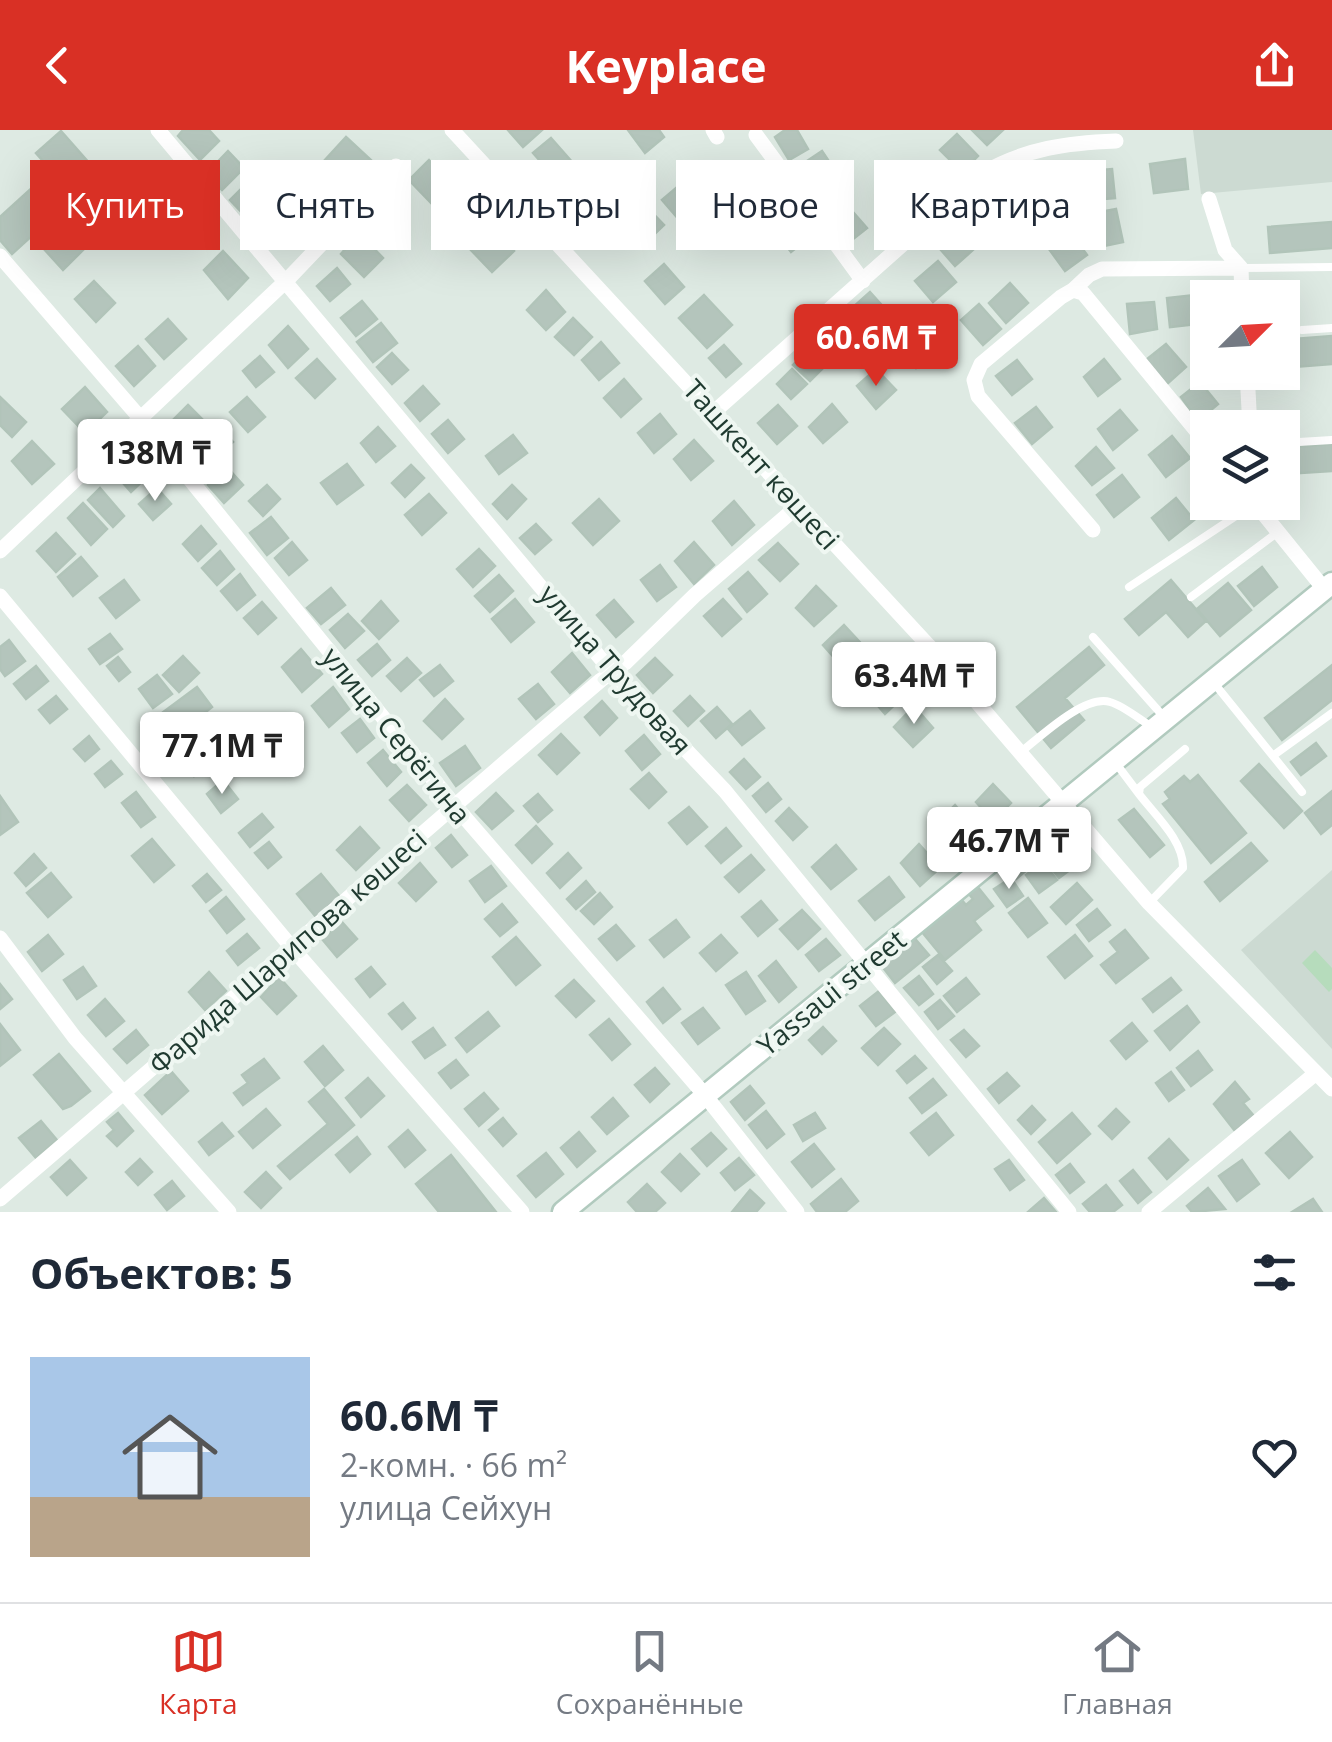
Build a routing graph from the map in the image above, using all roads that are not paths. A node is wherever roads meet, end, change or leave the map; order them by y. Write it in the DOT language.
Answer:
graph roads {
  1 [pos="158,130"];
  2 [pos="452,130"];
  3 [pos="756,135"];
  4 [pos="1116,141"];
  5 [pos="1209,199"];
  6 [pos="316,250"];
  7 [pos="0,256"];
  8 [pos="1332,267"];
  9 [pos="1240,268"];
  10 [pos="287,280"];
  11 [pos="1241,280"];
  12 [pos="863,281"];
  13 [pos="1073,290"];
  14 [pos="1332,328"];
  15 [pos="1302,330"];
  16 [pos="716,411"];
  17 [pos="141,419"];
  18 [pos="1190,423"];
  19 [pos="1332,440"];
  20 [pos="1300,442"];
  21 [pos="799,505"];
  22 [pos="1228,520"];
  23 [pos="1268,520"];
  24 [pos="1093,530"];
  25 [pos="1278,532"];
  26 [pos="0,551"];
  27 [pos="1328,586"];
  28 [pos="1128,587"];
  29 [pos="0,596"];
  30 [pos="1191,597"];
  31 [pos="1094,636"];
  32 [pos="612,672"];
  33 [pos="1214,682"];
  34 [pos="1332,713"];
  35 [pos="1162,724"];
  36 [pos="1185,749"];
  37 [pos="1021,752"];
  38 [pos="1274,755"];
  39 [pos="1115,762"];
  40 [pos="1302,792"];
  41 [pos="1139,794"];
  42 [pos="1066,803"];
  43 [pos="454,805"];
  44 [pos="1149,902"];
  45 [pos="0,938"];
  46 [pos="292,948"];
  47 [pos="867,964"];
  48 [pos="1316,1073"];
  49 [pos="1332,1089"];
  50 [pos="123,1094"];
  51 [pos="704,1094"];
  52 [pos="0,1199"];
  53 [pos="230,1212"];
  54 [pos="522,1212"];
  55 [pos="563,1212"];
  56 [pos="797,1212"];
  57 [pos="1069,1212"];
  58 [pos="1149,1212"];
  1 -- 10 [label="street, улица Трудовая"];
  2 -- 16 [label="street, Ташкент көшесі"];
  3 -- 12 [label="street"];
  4 -- 12 [label="street"];
  5 -- 9 [label="street"];
  6 -- 10 [label="street"];
  7 -- 17 [label="street, улица Серёгина"];
  8 -- 9 [label="lane"];
  9 -- 11 [label="street"];
  9 -- 13 [label="street"];
  10 -- 17 [label="street"];
  10 -- 32 [label="street, улица Трудовая"];
  12 -- 16 [label="street"];
  13 -- 18 [label="street"];
  13 -- 24 [label="street"];
  14 -- 15 [label="lane"];
  16 -- 21 [label="street, Ташкент көшесі"];
  17 -- 26 [label="street"];
  17 -- 43 [label="street, улица Серёгина"];
  19 -- 20 [label="lane"];
  21 -- 32 [label="street, Фарида Шарипова көшесі"];
  21 -- 37 [label="street, Ташкент көшесі"];
  22 -- 28 [label="lane"];
  23 -- 25 [label="street"];
  25 -- 27 [label="street"];
  25 -- 30 [label="lane"];
  27 -- 33 [label="main road, Yassaui street"];
  29 -- 46 [label="street"];
  31 -- 35 [label="lane"];
  32 -- 43 [label="street, Фарида Шарипова көшесі"];
  32 -- 47 [label="street, улица Трудовая"];
  33 -- 35 [label="main road, Yassaui street"];
  33 -- 38 [label="lane"];
  34 -- 38 [label="lane"];
  35 -- 37 [label="lane"];
  35 -- 39 [label="main road, Yassaui street"];
  36 -- 41 [label="lane"];
  37 -- 42 [label="street, Ташкент көшесі"];
  38 -- 40 [label="lane"];
  39 -- 41 [label="lane"];
  39 -- 42 [label="main road, Yassaui street"];
  41 -- 44 [label="lane"];
  42 -- 44 [label="street, Ташкент көшесі"];
  42 -- 47 [label="main road, Yassaui street"];
  43 -- 46 [label="street, Фарида Шарипова көшесі"];
  43 -- 51 [label="street, улица Серёгина"];
  44 -- 48 [label="street, Ташкент көшесі"];
  45 -- 50 [label="street"];
  46 -- 50 [label="street, Фарида Шарипова көшесі"];
  46 -- 54 [label="street"];
  47 -- 51 [label="main road, Yassaui street"];
  47 -- 57 [label="street, улица Трудовая"];
  48 -- 49 [label="street, Ташкент көшесі"];
  48 -- 58 [label="street"];
  50 -- 52 [label="street, Фарида Шарипова көшесі"];
  50 -- 53 [label="street"];
  51 -- 55 [label="main road, Yassaui street"];
  51 -- 56 [label="street, улица Серёгина"];
}
